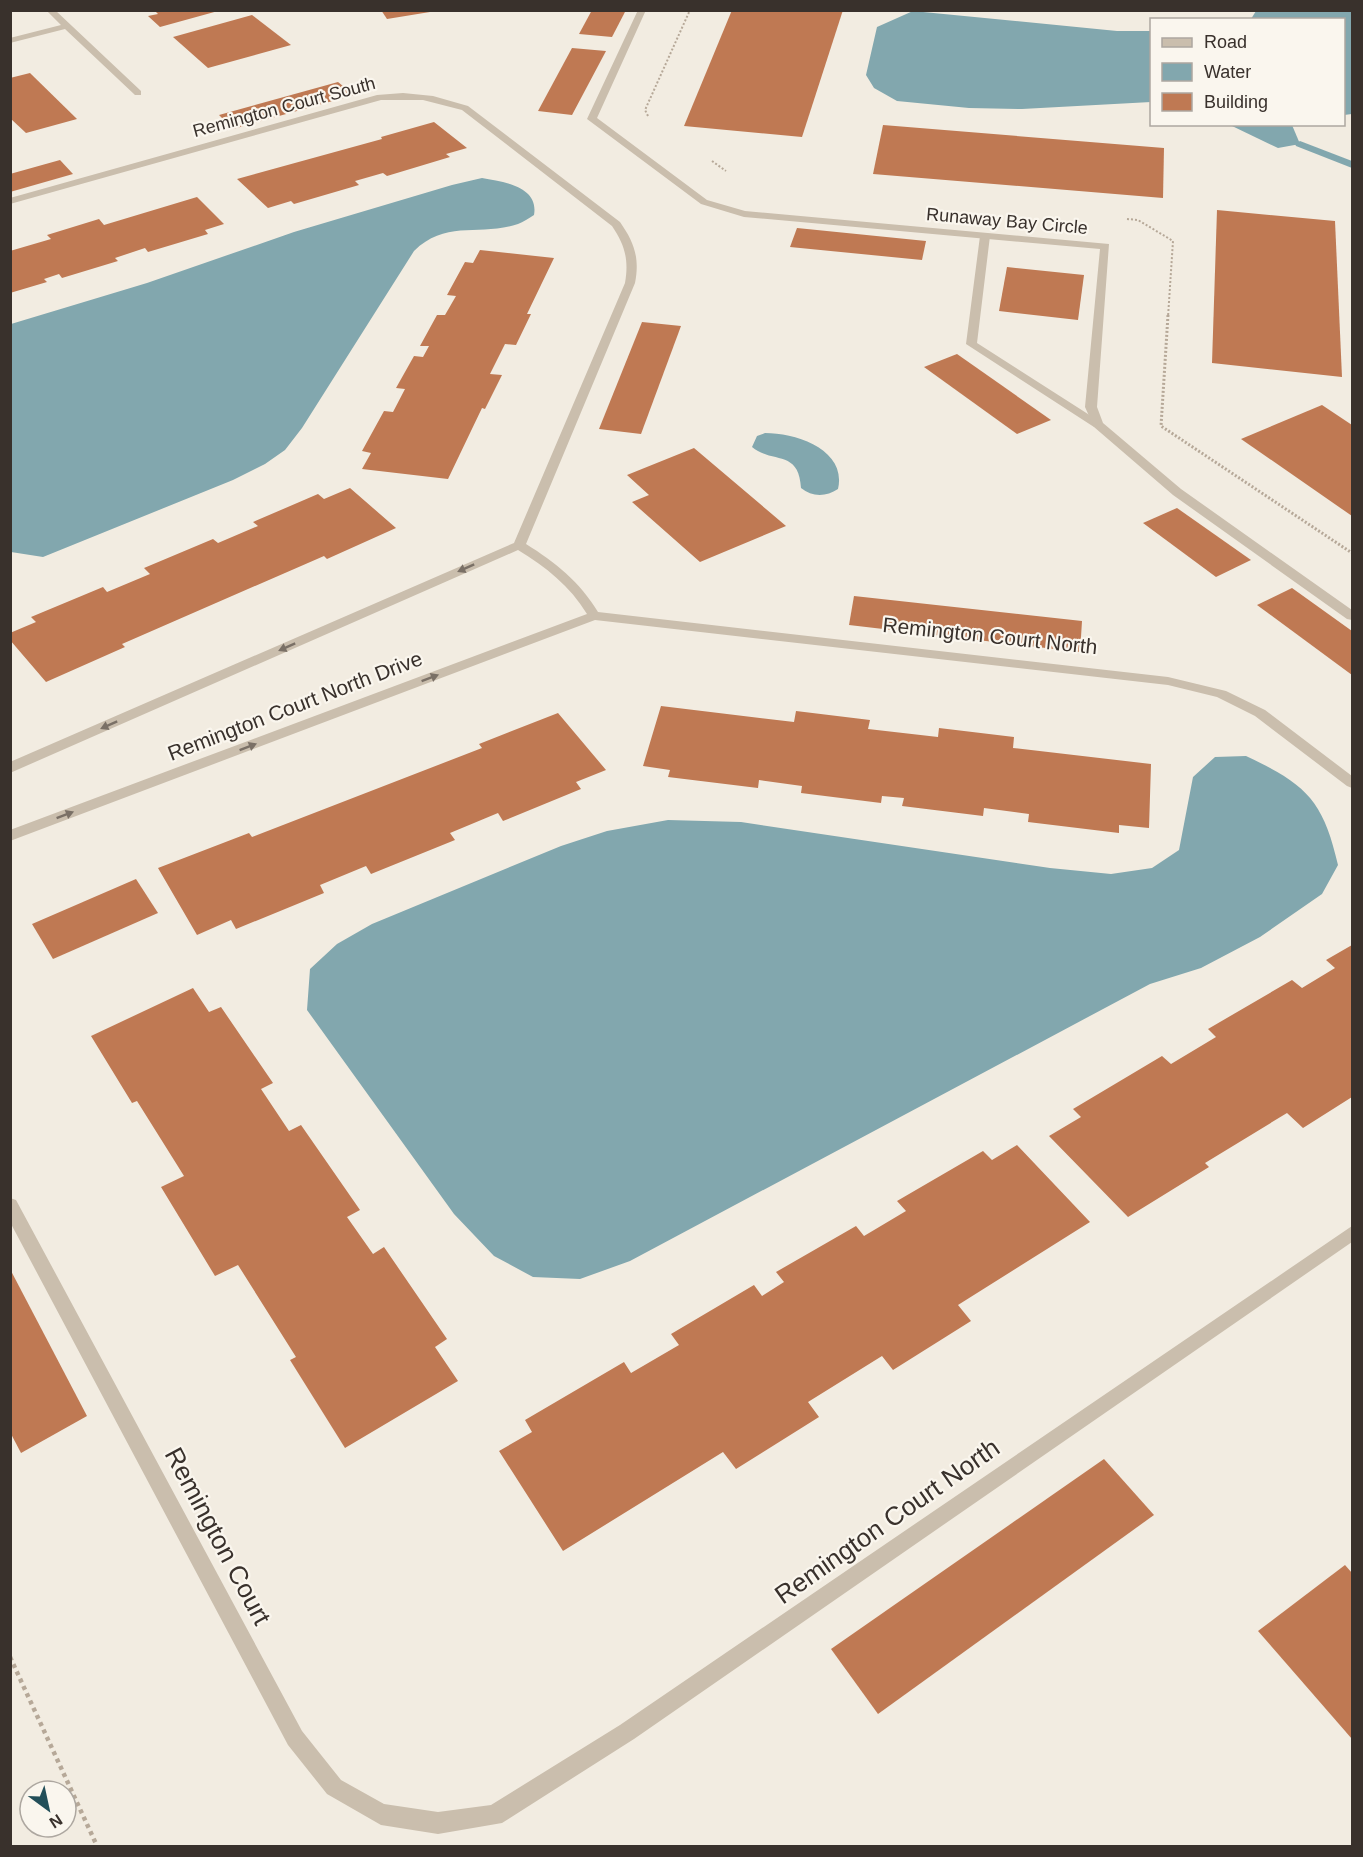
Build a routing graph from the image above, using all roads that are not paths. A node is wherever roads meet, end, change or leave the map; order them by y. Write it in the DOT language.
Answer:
graph roads {
  1 [pos="50,10"];
  2 [pos="642,10"];
  3 [pos="67,26"];
  4 [pos="10,41"];
  5 [pos="138,93"];
  6 [pos="10,201"];
  7 [pos="985,236"];
  8 [pos="1098,425"];
  9 [pos="519,545"];
  10 [pos="594,616"];
  11 [pos="1353,616"];
  12 [pos="10,768"];
  13 [pos="1353,783"];
  14 [pos="10,836"];
  15 [pos="10,1205"];
  16 [pos="1353,1233"];
  17 [pos="438,1823"];
  1 -- 3 [label="street"];
  2 -- 7 [label="street, Runaway Bay Circle"];
  3 -- 4 [label="street"];
  3 -- 5 [label="street"];
  6 -- 9 [label="street, Remington Court South"];
  7 -- 8 [label="street"];
  7 -- 8 [label="street, Runaway Bay Circle"];
  8 -- 11 [label="street"];
  9 -- 10 [label="street"];
  9 -- 12 [label="street, one-way"];
  10 -- 13 [label="street, Remington Court North"];
  14 -- 10 [label="street, Remington Court North Drive, one-way"];
  15 -- 17 [label="street, Remington Court"];
  16 -- 17 [label="street, Remington Court North"];
}
